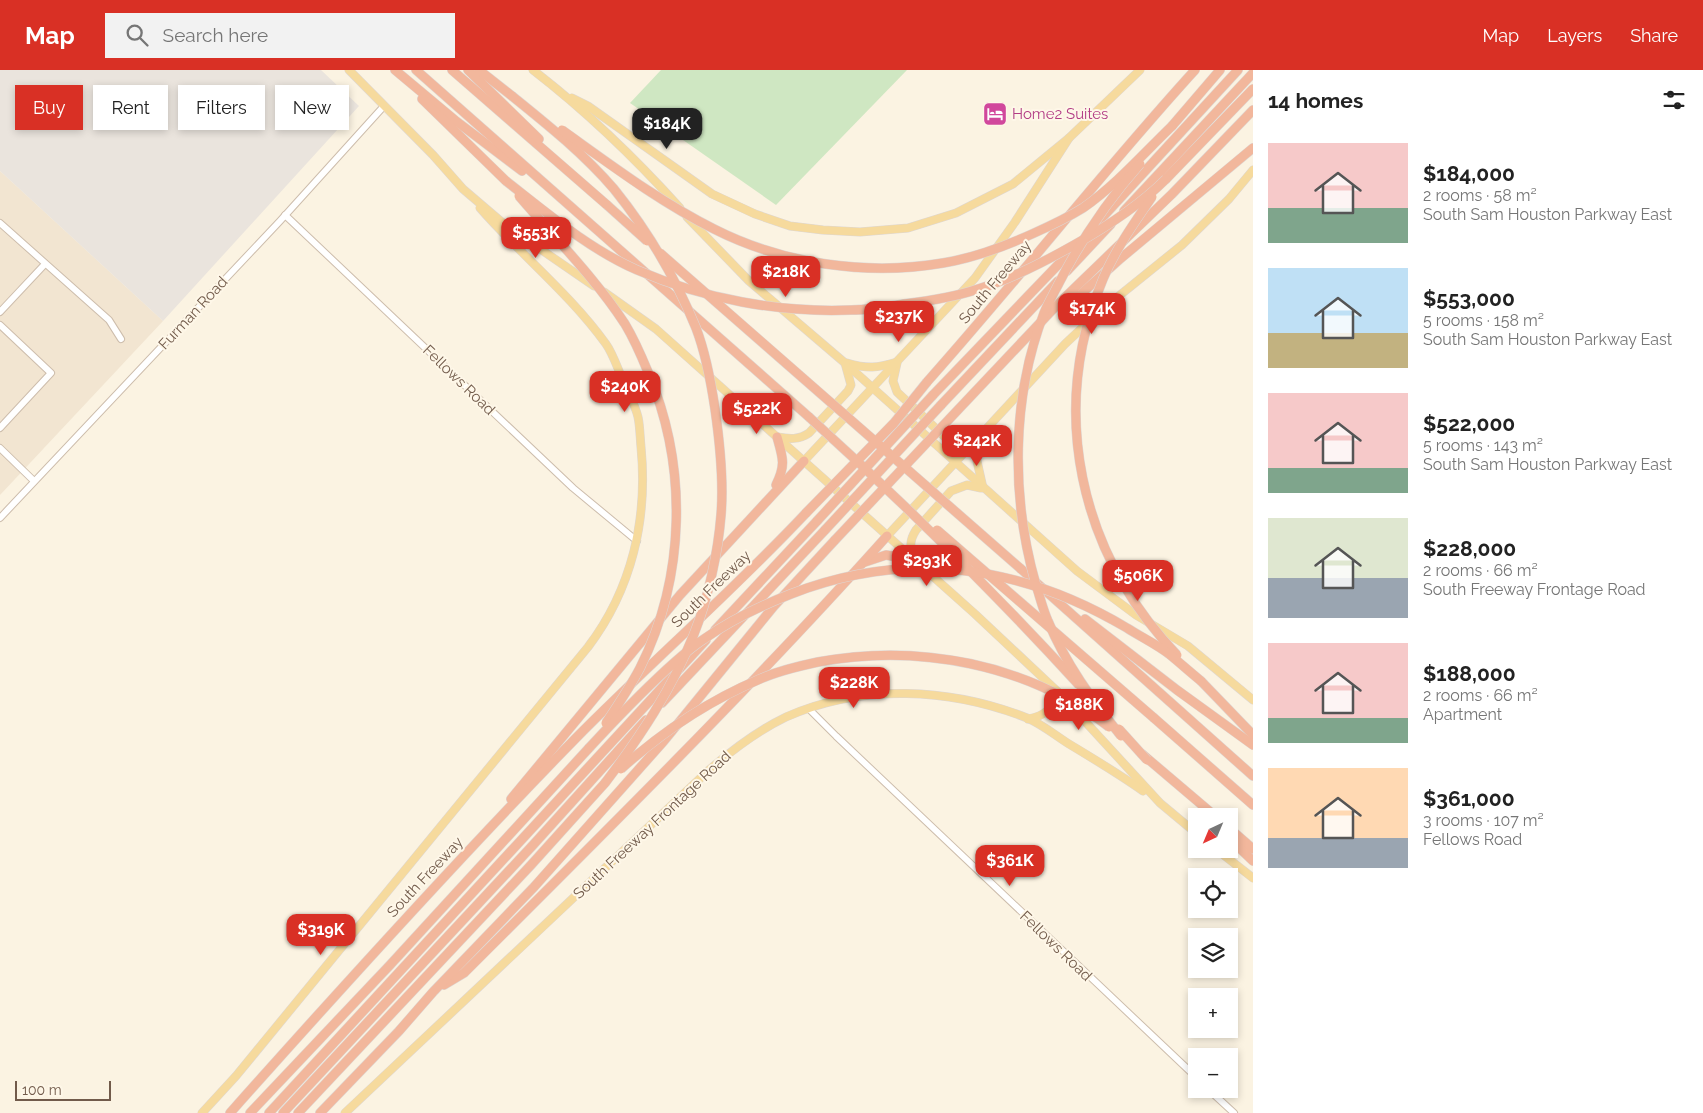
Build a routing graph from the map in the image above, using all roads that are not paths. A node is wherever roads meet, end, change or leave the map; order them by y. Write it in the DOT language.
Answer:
graph roads {
  1 [pos="349,70"];
  2 [pos="390,70"];
  3 [pos="396,70"];
  4 [pos="416,70"];
  5 [pos="452,70"];
  6 [pos="468,70"];
  7 [pos="479,70"];
  8 [pos="533,70"];
  9 [pos="1140,70"];
  10 [pos="1195,70"];
  11 [pos="1238,70"];
  12 [pos="1219,71"];
  13 [pos="1253,72"];
  14 [pos="1253,88"];
  15 [pos="512,96"];
  16 [pos="567,96"];
  17 [pos="384,106"];
  18 [pos="1253,110"];
  19 [pos="1172,126"];
  20 [pos="1069,138"];
  21 [pos="1253,148"];
  22 [pos="1253,170"];
  23 [pos="1166,179"];
  24 [pos="506,181"];
  25 [pos="463,190"];
  26 [pos="607,205"];
  27 [pos="285,215"];
  28 [pos="582,217"];
  29 [pos="0,223"];
  30 [pos="45,264"];
  31 [pos="1056,304"];
  32 [pos="0,312"];
  33 [pos="0,325"];
  34 [pos="121,339"];
  35 [pos="898,362"];
  36 [pos="845,363"];
  37 [pos="873,388"];
  38 [pos="810,417"];
  39 [pos="0,428"];
  40 [pos="777,437"];
  41 [pos="979,439"];
  42 [pos="0,448"];
  43 [pos="804,461"];
  44 [pos="955,463"];
  45 [pos="34,481"];
  46 [pos="983,488"];
  47 [pos="771,496"];
  48 [pos="0,518"];
  49 [pos="887,536"];
  50 [pos="637,541"];
  51 [pos="914,560"];
  52 [pos="863,563"];
  53 [pos="1021,569"];
  54 [pos="1201,681"];
  55 [pos="1058,692"];
  56 [pos="1253,700"];
  57 [pos="809,710"];
  58 [pos="1028,718"];
  59 [pos="1253,735"];
  60 [pos="1121,736"];
  61 [pos="1253,745"];
  62 [pos="589,748"];
  63 [pos="1253,776"];
  64 [pos="605,783"];
  65 [pos="1160,803"];
  66 [pos="1253,805"];
  67 [pos="1198,808"];
  68 [pos="1206,808"];
  69 [pos="1188,826"];
  70 [pos="1238,836"];
  71 [pos="1238,847"];
  72 [pos="1253,849"];
  73 [pos="1227,858"];
  74 [pos="1253,861"];
  75 [pos="457,862"];
  76 [pos="1253,878"];
  77 [pos="433,992"];
  78 [pos="298,1064"];
  79 [pos="1188,1070"];
  80 [pos="1218,1098"];
  81 [pos="202,1113"];
  82 [pos="230,1113"];
  83 [pos="250,1113"];
  84 [pos="256,1113"];
  85 [pos="269,1113"];
  86 [pos="283,1113"];
  87 [pos="298,1113"];
  88 [pos="320,1113"];
  89 [pos="345,1113"];
  90 [pos="1234,1113"];
  1 -- 17 [label="main road"];
  2 -- 24 [label="highway"];
  3 -- 28 [label="highway"];
  4 -- 28 [label="highway"];
  5 -- 26 [label="highway"];
  6 -- 26 [label="highway"];
  7 -- 15 [label="highway"];
  8 -- 16 [label="main road"];
  9 -- 20 [label="main road"];
  10 -- 75 [label="highway, South Freeway, bridge"];
  11 -- 85 [label="highway, bridge"];
  12 -- 19 [label="highway"];
  13 -- 86 [label="highway, bridge"];
  14 -- 23 [label="highway"];
  15 -- 19 [label="highway, bridge"];
  15 -- 64 [label="highway, bridge"];
  16 -- 20 [label="main road"];
  16 -- 36 [label="main road"];
  17 -- 25 [label="main road"];
  17 -- 27 [label="street, Furman Road"];
  18 -- 31 [label="highway"];
  19 -- 60 [label="highway, bridge"];
  20 -- 35 [label="main road"];
  21 -- 31 [label="highway"];
  22 -- 41 [label="main road"];
  23 -- 24 [label="highway, bridge"];
  23 -- 54 [label="highway, bridge"];
  24 -- 62 [label="highway, bridge"];
  25 -- 40 [label="main road"];
  25 -- 50 [label="main road"];
  26 -- 53 [label="highway, bridge"];
  27 -- 45 [label="street, Furman Road"];
  27 -- 50 [label="street, Fellows Road"];
  28 -- 38 [label="highway, bridge"];
  29 -- 30 [label="street"];
  30 -- 32 [label="street"];
  30 -- 34 [label="street"];
  31 -- 77 [label="highway, bridge"];
  33 -- 39 [label="street"];
  35 -- 36 [label="main road"];
  35 -- 37 [label="main road"];
  35 -- 41 [label="main road"];
  36 -- 37 [label="main road"];
  36 -- 40 [label="main road"];
  37 -- 43 [label="main road"];
  37 -- 44 [label="main road"];
  38 -- 66 [label="highway, bridge"];
  38 -- 67 [label="highway, bridge"];
  40 -- 43 [label="main road"];
  40 -- 47 [label="highway"];
  41 -- 44 [label="main road"];
  41 -- 46 [label="main road"];
  42 -- 45 [label="street"];
  43 -- 47 [label="highway"];
  43 -- 49 [label="main road"];
  44 -- 46 [label="main road"];
  44 -- 49 [label="main road"];
  45 -- 48 [label="street, Furman Road"];
  46 -- 51 [label="main road"];
  46 -- 56 [label="main road"];
  47 -- 75 [label="highway"];
  49 -- 51 [label="main road"];
  49 -- 52 [label="highway"];
  50 -- 81 [label="main road"];
  51 -- 52 [label="highway"];
  51 -- 55 [label="main road"];
  52 -- 77 [label="highway"];
  53 -- 61 [label="highway, bridge"];
  53 -- 63 [label="highway, bridge"];
  54 -- 59 [label="highway"];
  54 -- 62 [label="highway, bridge"];
  55 -- 58 [label="main road"];
  55 -- 65 [label="main road"];
  57 -- 58 [label="main road, South Freeway Frontage Road"];
  57 -- 79 [label="street, Fellows Road"];
  57 -- 89 [label="main road, South Freeway Frontage Road"];
  58 -- 65 [label="main road, South Freeway Frontage Road"];
  60 -- 64 [label="highway, bridge"];
  60 -- 68 [label="highway, bridge"];
  62 -- 78 [label="highway"];
  64 -- 87 [label="highway"];
  65 -- 69 [label="main road"];
  70 -- 72 [label="highway"];
  71 -- 74 [label="highway"];
  73 -- 76 [label="main road"];
  75 -- 82 [label="highway, South Freeway"];
  77 -- 88 [label="highway"];
  78 -- 83 [label="highway"];
  78 -- 84 [label="highway"];
  80 -- 90 [label="street"];
}
